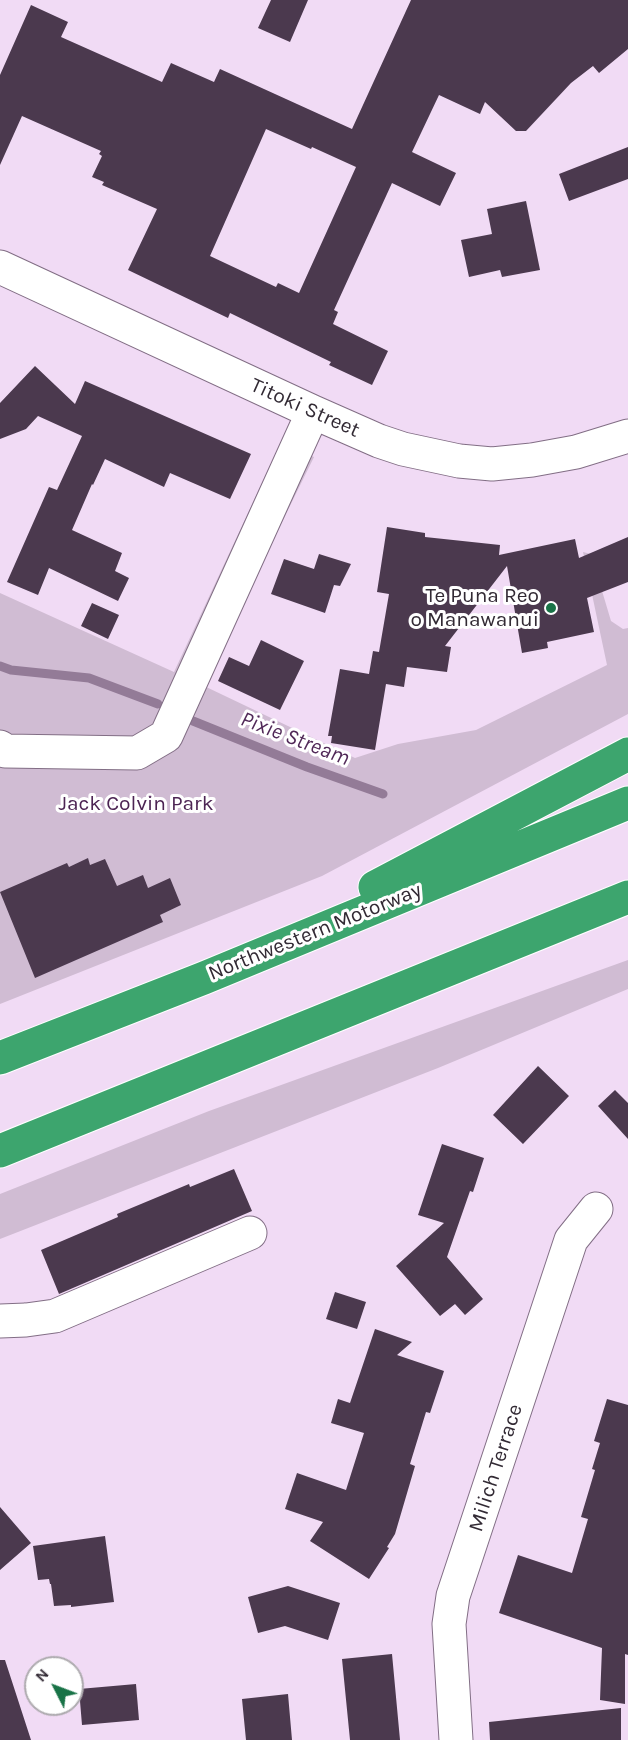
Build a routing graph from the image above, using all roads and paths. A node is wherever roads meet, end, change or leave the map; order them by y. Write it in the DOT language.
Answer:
graph roads {
  1 [pos="0,267"];
  2 [pos="313,412"];
  3 [pos="628,436"];
  4 [pos="0,747"];
  5 [pos="628,754"];
  6 [pos="628,803"];
  7 [pos="628,897"];
  8 [pos="628,913"];
  9 [pos="204,978"];
  10 [pos="329,1018"];
  11 [pos="0,1058"];
  12 [pos="0,1150"];
  13 [pos="596,1209"];
  14 [pos="250,1233"];
  15 [pos="0,1321"];
  16 [pos="456,1740"];
  1 -- 2 [label="street, Titoki Street"];
  2 -- 3 [label="street, Titoki Street"];
  2 -- 4 [label="street"];
  5 -- 9 [label="highway"];
  6 -- 9 [label="highway, Northwestern Motorway"];
  7 -- 10 [label="highway"];
  8 -- 10 [label="highway"];
  9 -- 11 [label="highway, Northwestern Motorway"];
  10 -- 12 [label="highway"];
  13 -- 16 [label="street, Milich Terrace"];
  14 -- 15 [label="street"];
}
